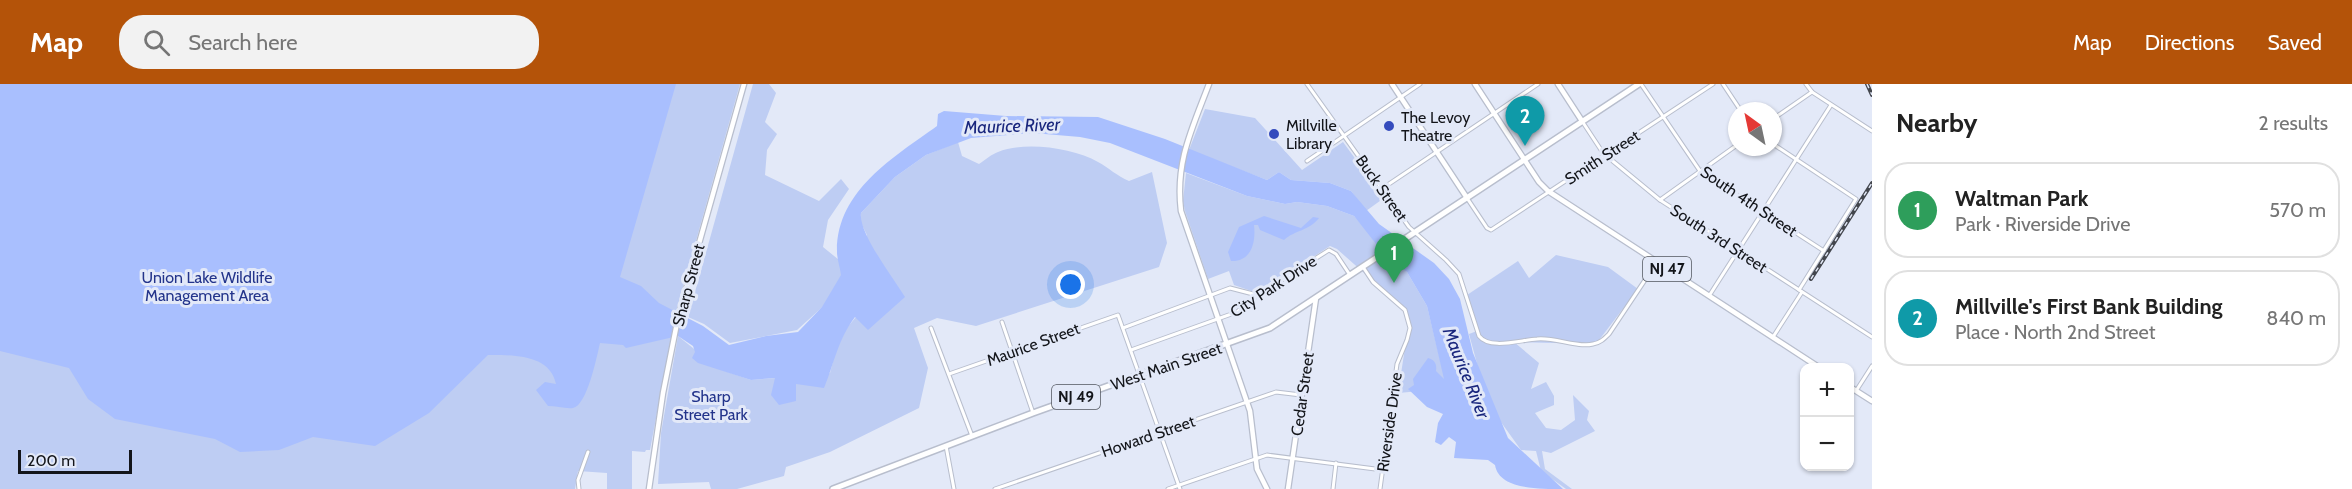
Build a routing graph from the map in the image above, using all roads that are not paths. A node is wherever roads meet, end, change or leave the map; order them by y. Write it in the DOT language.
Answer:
graph roads {
  1 [pos="744,84"];
  2 [pos="1209,84"];
  3 [pos="1307,84"];
  4 [pos="1392,84"];
  5 [pos="1420,84"];
  6 [pos="1475,84"];
  7 [pos="1539,84"];
  8 [pos="1558,84"];
  9 [pos="1640,84"];
  10 [pos="1713,84"];
  11 [pos="1723,84"];
  12 [pos="1806,84"];
  13 [pos="1812,92"];
  14 [pos="1400,97"];
  15 [pos="1735,102"];
  16 [pos="1831,105"];
  17 [pos="1782,113"];
  18 [pos="1494,114"];
  19 [pos="1663,117"];
  20 [pos="1582,121"];
  21 [pos="1872,131"];
  22 [pos="1344,135"];
  23 [pos="1782,150"];
  24 [pos="1728,151"];
  25 [pos="1437,152"];
  26 [pos="1605,155"];
  27 [pos="1525,159"];
  28 [pos="1797,159"];
  29 [pos="1307,161"];
  30 [pos="1700,171"];
  31 [pos="1383,188"];
  32 [pos="1549,192"];
  33 [pos="1467,198"];
  34 [pos="1660,200"];
  35 [pos="1763,212"];
  36 [pos="1415,232"];
  37 [pos="1738,250"];
  38 [pos="1824,251"];
  39 [pos="1657,262"];
  40 [pos="1363,267"];
  41 [pos="1350,275"];
  42 [pos="1801,291"];
  43 [pos="1258,295"];
  44 [pos="1209,296"];
  45 [pos="1709,296"];
  46 [pos="1316,298"];
  47 [pos="1217,320"];
  48 [pos="1002,322"];
  49 [pos="931,328"];
  50 [pos="1123,328"];
  51 [pos="1773,337"];
  52 [pos="1872,337"];
  53 [pos="1226,345"];
  54 [pos="1131,350"];
  55 [pos="1012,351"];
  56 [pos="1812,363"];
  57 [pos="1872,366"];
  58 [pos="949,374"];
  59 [pos="1140,374"];
  60 [pos="1856,391"];
  61 [pos="1302,395"];
  62 [pos="1872,401"];
  63 [pos="1247,402"];
  64 [pos="1034,413"];
  65 [pos="1160,432"];
  66 [pos="972,436"];
  67 [pos="946,446"];
  68 [pos="588,452"];
  69 [pos="1292,457"];
  70 [pos="1255,459"];
  71 [pos="1336,463"];
  72 [pos="1383,470"];
  73 [pos="1179,487"];
  74 [pos="579,489"];
  75 [pos="649,489"];
  76 [pos="832,489"];
  77 [pos="954,489"];
  78 [pos="995,489"];
  79 [pos="1168,489"];
  80 [pos="1267,489"];
  81 [pos="1288,489"];
  82 [pos="1333,489"];
  83 [pos="1380,489"];
  1 -- 75 [label="main road, Sharp Street"];
  2 -- 44 [label="main road"];
  3 -- 22 [label="street, Buck Street"];
  4 -- 14 [label="main road"];
  5 -- 14 [label="street"];
  6 -- 18 [label="main road, NJ 47"];
  7 -- 18 [label="street"];
  8 -- 20 [label="main road"];
  9 -- 19 [label="street, South 4th Street"];
  9 -- 20 [label="highway, NJ 49"];
  10 -- 19 [label="street, Smith Street"];
  11 -- 15 [label="street"];
  12 -- 13 [label="street"];
  13 -- 16 [label="street"];
  13 -- 17 [label="street"];
  14 -- 22 [label="street"];
  14 -- 25 [label="main road"];
  16 -- 21 [label="street"];
  16 -- 28 [label="street"];
  18 -- 25 [label="street"];
  18 -- 27 [label="main road, NJ 47"];
  19 -- 26 [label="street, Smith Street"];
  19 -- 30 [label="street, South 4th Street"];
  20 -- 26 [label="street, South 3rd Street"];
  20 -- 27 [label="highway, NJ 49"];
  22 -- 29 [label="street"];
  22 -- 31 [label="street, Buck Street"];
  23 -- 28 [label="street"];
  24 -- 30 [label="street"];
  25 -- 31 [label="street"];
  25 -- 33 [label="main road"];
  26 -- 32 [label="street, Smith Street"];
  26 -- 34 [label="street, South 3rd Street"];
  27 -- 32 [label="main road, NJ 47"];
  27 -- 33 [label="highway, NJ 49"];
  28 -- 35 [label="street"];
  28 -- 38 [label="street"];
  30 -- 34 [label="street"];
  30 -- 35 [label="street, South 4th Street"];
  31 -- 36 [label="street, Buck Street"];
  32 -- 33 [label="street, Smith Street"];
  32 -- 39 [label="main road, NJ 47"];
  33 -- 36 [label="highway, NJ 49"];
  34 -- 37 [label="street, South 3rd Street"];
  35 -- 37 [label="street"];
  35 -- 38 [label="street, South 4th Street"];
  36 -- 39 [label="street, Buck Street"];
  36 -- 40 [label="highway, West Main Street / NJ 49"];
  37 -- 42 [label="street, South 3rd Street"];
  37 -- 45 [label="street"];
  38 -- 42 [label="street"];
  39 -- 45 [label="main road, NJ 47"];
  40 -- 41 [label="highway, West Main Street / NJ 49"];
  40 -- 72 [label="street, Riverside Drive"];
  41 -- 43 [label="street, City Park Drive"];
  41 -- 46 [label="highway, West Main Street / NJ 49"];
  42 -- 51 [label="street"];
  42 -- 52 [label="street, South 3rd Street"];
  43 -- 44 [label="street"];
  43 -- 47 [label="street, City Park Drive"];
  44 -- 47 [label="main road"];
  44 -- 50 [label="street"];
  45 -- 51 [label="main road, NJ 47"];
  46 -- 53 [label="highway, West Main Street / NJ 49"];
  46 -- 61 [label="main road, Cedar Street"];
  47 -- 53 [label="main road"];
  47 -- 54 [label="street"];
  48 -- 55 [label="street"];
  49 -- 58 [label="street"];
  50 -- 54 [label="street"];
  50 -- 55 [label="street, Maurice Street"];
  51 -- 56 [label="main road, NJ 47"];
  53 -- 59 [label="highway, West Main Street / NJ 49"];
  53 -- 63 [label="main road"];
  54 -- 59 [label="street"];
  55 -- 58 [label="street, Maurice Street"];
  55 -- 64 [label="street"];
  57 -- 60 [label="street"];
  58 -- 66 [label="street"];
  59 -- 64 [label="highway, West Main Street / NJ 49"];
  59 -- 65 [label="street"];
  60 -- 62 [label="main road"];
  61 -- 63 [label="street, Howard Street"];
  61 -- 69 [label="main road, Cedar Street"];
  63 -- 65 [label="street, Howard Street"];
  63 -- 70 [label="main road"];
  64 -- 66 [label="highway, West Main Street / NJ 49"];
  65 -- 73 [label="street"];
  65 -- 78 [label="street, Howard Street"];
  66 -- 67 [label="highway, West Main Street / NJ 49"];
  67 -- 76 [label="highway, West Main Street / NJ 49"];
  67 -- 77 [label="street"];
  68 -- 74 [label="street"];
  69 -- 70 [label="street"];
  69 -- 71 [label="street"];
  69 -- 81 [label="main road, Cedar Street"];
  70 -- 73 [label="street"];
  70 -- 80 [label="main road"];
  71 -- 72 [label="street"];
  71 -- 82 [label="street"];
  72 -- 83 [label="street, Riverside Drive"];
  73 -- 79 [label="street"];
}
